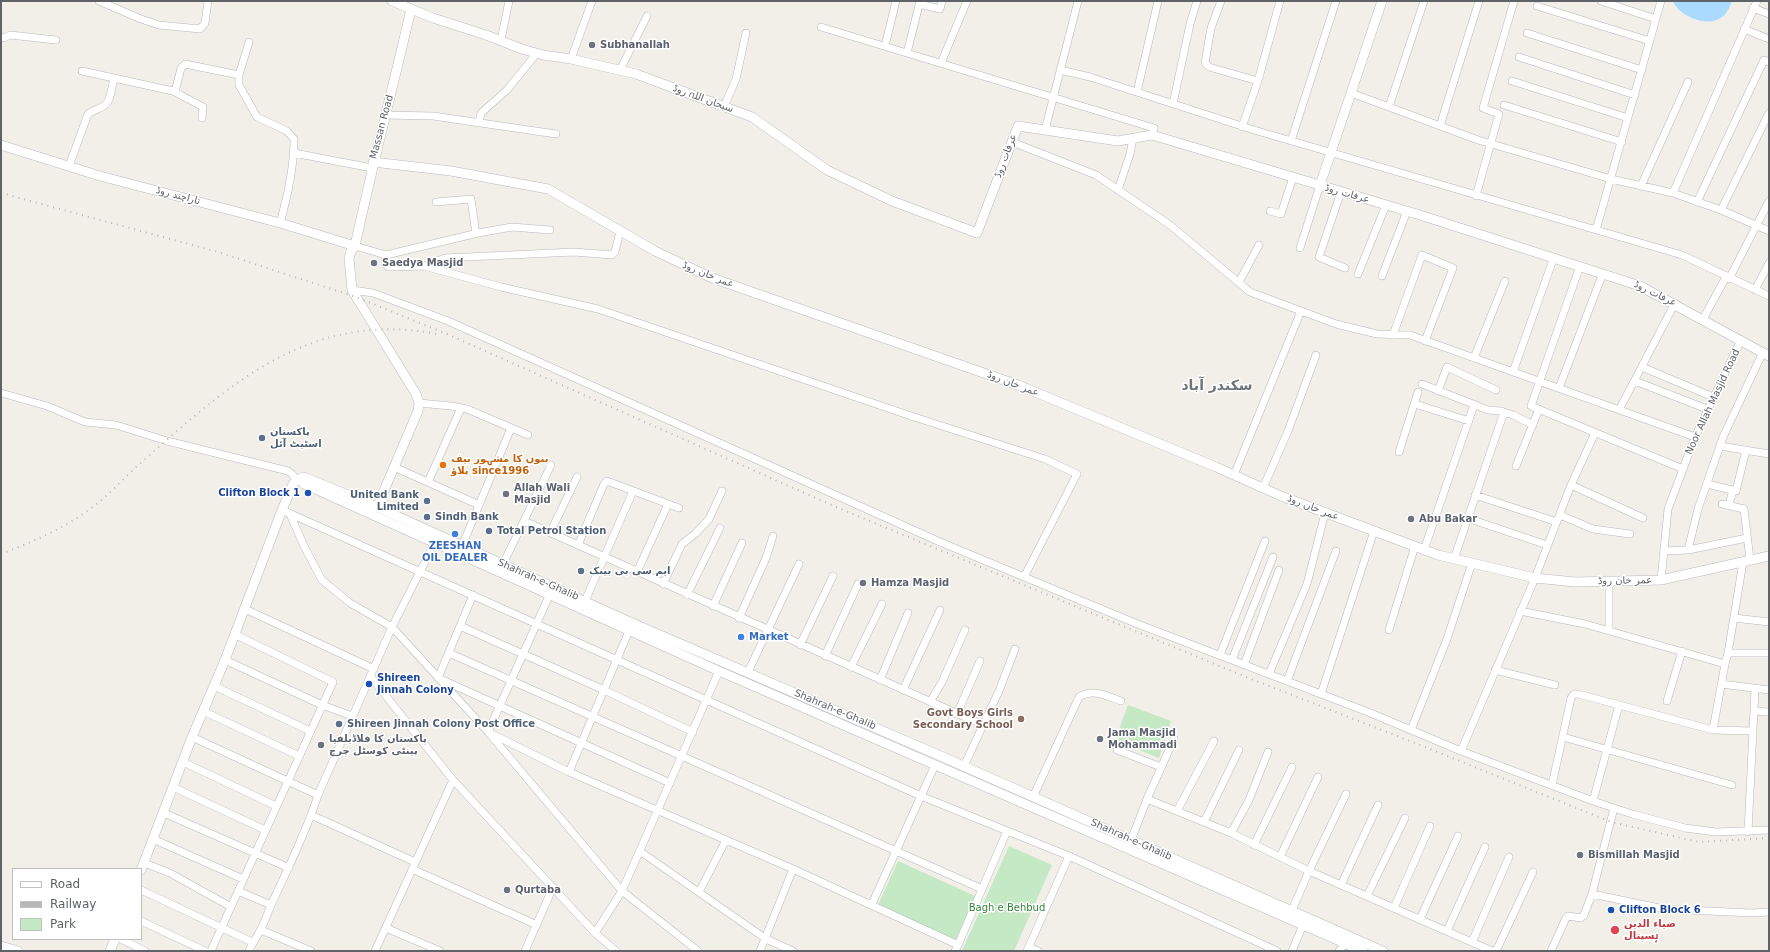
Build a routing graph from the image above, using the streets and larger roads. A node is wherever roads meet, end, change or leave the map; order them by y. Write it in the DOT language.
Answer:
graph roads {
  1 [pos="99,1"];
  2 [pos="208,1"];
  3 [pos="392,1"];
  4 [pos="509,1"];
  5 [pos="592,1"];
  6 [pos="896,1"];
  7 [pos="942,1"];
  8 [pos="967,1"];
  9 [pos="1078,1"];
  10 [pos="1158,1"];
  11 [pos="1198,1"];
  12 [pos="1221,1"];
  13 [pos="1280,1"];
  14 [pos="1336,1"];
  15 [pos="1382,1"];
  16 [pos="1424,1"];
  17 [pos="1479,1"];
  18 [pos="1514,1"];
  19 [pos="1601,1"];
  20 [pos="1661,1"];
  21 [pos="1757,1"];
  22 [pos="919,2"];
  23 [pos="1538,6"];
  24 [pos="1754,8"];
  25 [pos="411,9"];
  26 [pos="1769,14"];
  27 [pos="647,16"];
  28 [pos="1656,19"];
  29 [pos="821,27"];
  30 [pos="1744,29"];
  31 [pos="746,33"];
  32 [pos="1527,33"];
  33 [pos="1,37"];
  34 [pos="1769,39"];
  35 [pos="56,40"];
  36 [pos="501,40"];
  37 [pos="1650,41"];
  38 [pos="249,42"];
  39 [pos="885,46"];
  40 [pos="537,53"];
  41 [pos="907,53"];
  42 [pos="1519,57"];
  43 [pos="571,59"];
  44 [pos="1769,62"];
  45 [pos="941,63"];
  46 [pos="620,70"];
  47 [pos="1060,70"];
  48 [pos="1642,70"];
  49 [pos="82,71"];
  50 [pos="238,75"];
  51 [pos="114,78"];
  52 [pos="1258,81"];
  53 [pos="1512,81"];
  54 [pos="1688,82"];
  55 [pos="175,92"];
  56 [pos="1136,92"];
  57 [pos="1351,93"];
  58 [pos="1635,95"];
  59 [pos="1053,97"];
  60 [pos="1173,104"];
  61 [pos="1504,105"];
  62 [pos="724,107"];
  63 [pos="1388,107"];
  64 [pos="1769,113"];
  65 [pos="385,115"];
  66 [pos="202,118"];
  67 [pos="1628,118"];
  68 [pos="479,123"];
  69 [pos="1242,126"];
  70 [pos="1440,126"];
  71 [pos="1045,130"];
  72 [pos="556,134"];
  73 [pos="1152,135"];
  74 [pos="1133,138"];
  75 [pos="1291,141"];
  76 [pos="1012,142"];
  77 [pos="1622,142"];
  78 [pos="1490,143"];
  79 [pos="1,144"];
  80 [pos="294,153"];
  81 [pos="1331,153"];
  82 [pos="372,165"];
  83 [pos="69,166"];
  84 [pos="1293,177"];
  85 [pos="1611,179"];
  86 [pos="1320,185"];
  87 [pos="1641,186"];
  88 [pos="1118,190"];
  89 [pos="1341,192"];
  90 [pos="1673,193"];
  91 [pos="1476,196"];
  92 [pos="1769,200"];
  93 [pos="436,202"];
  94 [pos="1696,202"];
  95 [pos="1386,205"];
  96 [pos="1721,210"];
  97 [pos="1270,211"];
  98 [pos="1407,211"];
  99 [pos="280,223"];
  100 [pos="1756,225"];
  101 [pos="550,230"];
  102 [pos="1596,230"];
  103 [pos="1769,231"];
  104 [pos="620,232"];
  105 [pos="977,232"];
  106 [pos="476,234"];
  107 [pos="1259,245"];
  108 [pos="355,246"];
  109 [pos="1300,248"];
  110 [pos="386,255"];
  111 [pos="1554,257"];
  112 [pos="1769,263"];
  113 [pos="424,266"];
  114 [pos="1580,266"];
  115 [pos="1345,268"];
  116 [pos="1603,273"];
  117 [pos="1358,274"];
  118 [pos="1382,276"];
  119 [pos="1728,278"];
  120 [pos="1505,281"];
  121 [pos="1239,282"];
  122 [pos="352,290"];
  123 [pos="1755,290"];
  124 [pos="1769,296"];
  125 [pos="1675,303"];
  126 [pos="1301,311"];
  127 [pos="1703,319"];
  128 [pos="1393,335"];
  129 [pos="1425,340"];
  130 [pos="1741,340"];
  131 [pos="1766,354"];
  132 [pos="1316,355"];
  133 [pos="1474,358"];
  134 [pos="1642,368"];
  135 [pos="1513,372"];
  136 [pos="1635,381"];
  137 [pos="1541,382"];
  138 [pos="1422,384"];
  139 [pos="1559,388"];
  140 [pos="1496,390"];
  141 [pos="1438,391"];
  142 [pos="1418,392"];
  143 [pos="1,393"];
  144 [pos="1713,397"];
  145 [pos="419,403"];
  146 [pos="1415,404"];
  147 [pos="1474,405"];
  148 [pos="461,408"];
  149 [pos="1539,409"];
  150 [pos="1707,409"];
  151 [pos="1619,410"];
  152 [pos="1504,412"];
  153 [pos="1469,421"];
  154 [pos="1533,425"];
  155 [pos="511,428"];
  156 [pos="1595,433"];
  157 [pos="528,435"];
  158 [pos="1694,437"];
  159 [pos="1720,446"];
  160 [pos="1746,450"];
  161 [pos="1399,452"];
  162 [pos="1769,454"];
  163 [pos="551,465"];
  164 [pos="1516,466"];
  165 [pos="394,467"];
  166 [pos="1683,469"];
  167 [pos="1234,475"];
  168 [pos="576,477"];
  169 [pos="298,479"];
  170 [pos="428,482"];
  171 [pos="1706,484"];
  172 [pos="1571,485"];
  173 [pos="1263,488"];
  174 [pos="722,490"];
  175 [pos="1733,490"];
  176 [pos="633,491"];
  177 [pos="1475,495"];
  178 [pos="668,504"];
  179 [pos="479,505"];
  180 [pos="377,507"];
  181 [pos="678,508"];
  182 [pos="286,512"];
  183 [pos="1325,513"];
  184 [pos="1560,515"];
  185 [pos="1468,518"];
  186 [pos="1643,518"];
  187 [pos="524,521"];
  188 [pos="1557,522"];
  189 [pos="720,528"];
  190 [pos="1374,531"];
  191 [pos="550,532"];
  192 [pos="1630,534"];
  193 [pos="773,536"];
  194 [pos="1747,538"];
  195 [pos="1266,541"];
  196 [pos="742,543"];
  197 [pos="434,544"];
  198 [pos="578,545"];
  199 [pos="1548,545"];
  200 [pos="462,546"];
  201 [pos="1419,548"];
  202 [pos="1688,550"];
  203 [pos="1336,551"];
  204 [pos="1664,551"];
  205 [pos="1769,556"];
  206 [pos="605,557"];
  207 [pos="1273,557"];
  208 [pos="1454,559"];
  209 [pos="1746,561"];
  210 [pos="1472,563"];
  211 [pos="503,564"];
  212 [pos="799,564"];
  213 [pos="1279,570"];
  214 [pos="420,571"];
  215 [pos="637,572"];
  216 [pos="833,576"];
  217 [pos="1024,577"];
  218 [pos="1535,578"];
  219 [pos="1661,580"];
  220 [pos="1609,582"];
  221 [pos="662,584"];
  222 [pos="858,584"];
  223 [pos="473,595"];
  224 [pos="687,595"];
  225 [pos="549,596"];
  226 [pos="585,601"];
  227 [pos="882,604"];
  228 [pos="712,606"];
  229 [pos="245,609"];
  230 [pos="940,610"];
  231 [pos="1520,611"];
  232 [pos="908,613"];
  233 [pos="739,618"];
  234 [pos="1734,618"];
  235 [pos="1769,622"];
  236 [pos="537,624"];
  237 [pos="460,626"];
  238 [pos="392,627"];
  239 [pos="965,630"];
  240 [pos="1389,630"];
  241 [pos="1609,630"];
  242 [pos="629,631"];
  243 [pos="768,631"];
  244 [pos="234,634"];
  245 [pos="800,645"];
  246 [pos="1015,649"];
  247 [pos="1682,651"];
  248 [pos="449,653"];
  249 [pos="1728,653"];
  250 [pos="1769,653"];
  251 [pos="523,655"];
  252 [pos="1220,655"];
  253 [pos="825,656"];
  254 [pos="225,660"];
  255 [pos="617,660"];
  256 [pos="1232,660"];
  257 [pos="980,661"];
  258 [pos="1244,664"];
  259 [pos="1725,664"];
  260 [pos="851,667"];
  261 [pos="374,668"];
  262 [pos="1495,670"];
  263 [pos="719,671"];
  264 [pos="748,672"];
  265 [pos="1269,674"];
  266 [pos="370,676"];
  267 [pos="438,678"];
  268 [pos="880,680"];
  269 [pos="511,681"];
  270 [pos="1287,681"];
  271 [pos="1721,684"];
  272 [pos="1555,685"];
  273 [pos="214,686"];
  274 [pos="1755,689"];
  275 [pos="604,690"];
  276 [pos="903,690"];
  277 [pos="1769,690"];
  278 [pos="1321,694"];
  279 [pos="708,699"];
  280 [pos="1121,701"];
  281 [pos="930,702"];
  282 [pos="1667,702"];
  283 [pos="322,705"];
  284 [pos="1619,705"];
  285 [pos="500,706"];
  286 [pos="203,711"];
  287 [pos="1754,711"];
  288 [pos="1769,712"];
  289 [pos="957,714"];
  290 [pos="352,716"];
  291 [pos="592,717"];
  292 [pos="983,725"];
  293 [pos="1411,730"];
  294 [pos="1713,730"];
  295 [pos="310,731"];
  296 [pos="1752,731"];
  297 [pos="488,732"];
  298 [pos="693,732"];
  299 [pos="192,737"];
  300 [pos="1563,737"];
  301 [pos="1174,739"];
  302 [pos="1214,741"];
  303 [pos="581,742"];
  304 [pos="1607,748"];
  305 [pos="1117,750"];
  306 [pos="1239,750"];
  307 [pos="1461,751"];
  308 [pos="1268,752"];
  309 [pos="299,756"];
  310 [pos="681,757"];
  311 [pos="183,762"];
  312 [pos="935,765"];
  313 [pos="964,766"];
  314 [pos="1161,767"];
  315 [pos="1292,767"];
  316 [pos="570,772"];
  317 [pos="1318,777"];
  318 [pos="453,780"];
  319 [pos="287,782"];
  320 [pos="670,783"];
  321 [pos="1732,785"];
  322 [pos="1552,786"];
  323 [pos="173,787"];
  324 [pos="1346,794"];
  325 [pos="318,795"];
  326 [pos="921,796"];
  327 [pos="1033,797"];
  328 [pos="1147,799"];
  329 [pos="1593,801"];
  330 [pos="1378,805"];
  331 [pos="276,806"];
  332 [pos="1614,808"];
  333 [pos="658,811"];
  334 [pos="1177,811"];
  335 [pos="164,812"];
  336 [pos="311,815"];
  337 [pos="1405,818"];
  338 [pos="1204,822"];
  339 [pos="1430,826"];
  340 [pos="265,830"];
  341 [pos="1769,830"];
  342 [pos="1007,831"];
  343 [pos="1748,832"];
  344 [pos="1231,833"];
  345 [pos="1458,836"];
  346 [pos="153,839"];
  347 [pos="726,840"];
  348 [pos="1129,844"];
  349 [pos="1254,845"];
  350 [pos="1486,847"];
  351 [pos="896,850"];
  352 [pos="641,852"];
  353 [pos="255,853"];
  354 [pos="1069,856"];
  355 [pos="1280,857"];
  356 [pos="1510,857"];
  357 [pos="413,865"];
  358 [pos="142,867"];
  359 [pos="289,868"];
  360 [pos="794,869"];
  361 [pos="1309,871"];
  362 [pos="1533,872"];
  363 [pos="243,879"];
  364 [pos="1341,885"];
  365 [pos="553,887"];
  366 [pos="142,890"];
  367 [pos="982,890"];
  368 [pos="238,891"];
  369 [pos="622,891"];
  370 [pos="699,892"];
  371 [pos="1592,894"];
  372 [pos="1368,896"];
  373 [pos="271,904"];
  374 [pos="872,904"];
  375 [pos="231,907"];
  376 [pos="1394,908"];
  377 [pos="1769,912"];
  378 [pos="1290,915"];
  379 [pos="1420,919"];
  380 [pos="142,921"];
  381 [pos="537,925"];
  382 [pos="1304,925"];
  383 [pos="221,928"];
  384 [pos="386,928"];
  385 [pos="261,930"];
  386 [pos="1447,931"];
  387 [pos="595,932"];
  388 [pos="766,939"];
  389 [pos="115,940"];
  390 [pos="123,940"];
  391 [pos="252,942"];
  392 [pos="1472,942"];
  393 [pos="1345,943"];
  394 [pos="1,946"];
  395 [pos="957,948"];
  396 [pos="1028,949"];
  397 [pos="18,951"];
  398 [pos="110,951"];
  399 [pos="145,951"];
  400 [pos="205,951"];
  401 [pos="210,951"];
  402 [pos="249,951"];
  403 [pos="311,951"];
  404 [pos="375,951"];
  405 [pos="440,951"];
  406 [pos="525,951"];
  407 [pos="616,951"];
  408 [pos="698,951"];
  409 [pos="760,951"];
  410 [pos="793,951"];
  411 [pos="1038,951"];
  412 [pos="1277,951"];
  413 [pos="1292,951"];
  414 [pos="1339,951"];
  415 [pos="1364,951"];
  416 [pos="1383,951"];
  417 [pos="1494,951"];
  418 [pos="1551,951"];
  1 -- 2 [label="street"];
  3 -- 25 [label="street, سبحان اللہ روڈ"];
  4 -- 36 [label="street"];
  5 -- 43 [label="street"];
  6 -- 39 [label="street"];
  7 -- 22 [label="street"];
  8 -- 45 [label="street"];
  9 -- 47 [label="street"];
  10 -- 56 [label="street"];
  11 -- 60 [label="street"];
  12 -- 52 [label="street"];
  13 -- 52 [label="street"];
  14 -- 75 [label="street"];
  15 -- 57 [label="street"];
  16 -- 63 [label="street"];
  17 -- 70 [label="street"];
  18 -- 78 [label="street"];
  19 -- 28 [label="street"];
  20 -- 28 [label="street"];
  21 -- 24 [label="street"];
  22 -- 41 [label="street"];
  23 -- 37 [label="street"];
  24 -- 26 [label="street"];
  24 -- 30 [label="street"];
  25 -- 36 [label="street, سبحان اللہ روڈ"];
  25 -- 65 [label="street, Massan Road"];
  27 -- 46 [label="street"];
  28 -- 37 [label="street"];
  29 -- 39 [label="street"];
  30 -- 34 [label="street"];
  30 -- 90 [label="street"];
  31 -- 62 [label="street"];
  32 -- 48 [label="street"];
  33 -- 35 [label="street"];
  36 -- 40 [label="street, سبحان اللہ روڈ"];
  37 -- 48 [label="street"];
  38 -- 50 [label="street"];
  39 -- 41 [label="street"];
  40 -- 43 [label="street, سبحان اللہ روڈ"];
  40 -- 68 [label="street"];
  41 -- 45 [label="street"];
  42 -- 58 [label="street"];
  43 -- 46 [label="street, سبحان اللہ روڈ"];
  44 -- 94 [label="street"];
  45 -- 59 [label="street"];
  46 -- 62 [label="street, سبحان اللہ روڈ"];
  47 -- 56 [label="street"];
  47 -- 59 [label="street"];
  48 -- 58 [label="street"];
  49 -- 51 [label="street"];
  50 -- 55 [label="street"];
  50 -- 80 [label="street"];
  51 -- 55 [label="street"];
  51 -- 83 [label="street"];
  52 -- 69 [label="street"];
  53 -- 67 [label="street"];
  54 -- 87 [label="street"];
  55 -- 66 [label="street"];
  56 -- 60 [label="street"];
  57 -- 63 [label="street"];
  57 -- 81 [label="street"];
  58 -- 67 [label="street"];
  59 -- 71 [label="street"];
  59 -- 73 [label="street"];
  60 -- 69 [label="street"];
  61 -- 77 [label="street"];
  62 -- 105 [label="street, سبحان اللہ روڈ"];
  63 -- 70 [label="street"];
  64 -- 96 [label="street"];
  65 -- 68 [label="street"];
  65 -- 82 [label="street, Massan Road"];
  67 -- 77 [label="street"];
  68 -- 72 [label="street"];
  69 -- 75 [label="street"];
  70 -- 78 [label="street"];
  71 -- 74 [label="street, عرفات روڈ"];
  71 -- 76 [label="street, عرفات روڈ"];
  73 -- 74 [label="street, عرفات روڈ"];
  73 -- 84 [label="street, عرفات روڈ"];
  74 -- 88 [label="street"];
  75 -- 81 [label="street"];
  76 -- 88 [label="street"];
  76 -- 105 [label="street, عرفات روڈ"];
  77 -- 85 [label="street"];
  78 -- 85 [label="street"];
  78 -- 91 [label="street"];
  79 -- 83 [label="street, تاراچند روڈ"];
  80 -- 82 [label="street"];
  80 -- 99 [label="street"];
  81 -- 86 [label="street"];
  81 -- 91 [label="street"];
  82 -- 104 [label="street, عمر خان روڈ"];
  82 -- 108 [label="street, Massan Road"];
  83 -- 99 [label="street, تاراچند روڈ"];
  84 -- 86 [label="street, عرفات روڈ"];
  84 -- 97 [label="street"];
  85 -- 87 [label="street"];
  85 -- 102 [label="street"];
  86 -- 89 [label="street, عرفات روڈ"];
  86 -- 109 [label="street"];
  87 -- 90 [label="street"];
  88 -- 121 [label="street"];
  89 -- 95 [label="street, عرفات روڈ"];
  89 -- 115 [label="street"];
  90 -- 94 [label="street"];
  91 -- 102 [label="street"];
  92 -- 100 [label="street"];
  93 -- 106 [label="street"];
  94 -- 96 [label="street"];
  95 -- 98 [label="street, عرفات روڈ"];
  95 -- 117 [label="street"];
  96 -- 100 [label="street"];
  98 -- 111 [label="street, عرفات روڈ"];
  98 -- 118 [label="street"];
  99 -- 108 [label="street, تاراچند روڈ"];
  100 -- 103 [label="street"];
  100 -- 119 [label="street"];
  101 -- 106 [label="street"];
  102 -- 119 [label="street"];
  104 -- 113 [label="street"];
  104 -- 167 [label="street, عمر خان روڈ"];
  106 -- 110 [label="street"];
  107 -- 121 [label="street"];
  108 -- 110 [label="street"];
  108 -- 122 [label="street, Massan Road"];
  110 -- 113 [label="street"];
  111 -- 114 [label="street, عرفات روڈ"];
  111 -- 135 [label="street"];
  112 -- 123 [label="street"];
  113 -- 217 [label="street"];
  114 -- 116 [label="street, عرفات روڈ"];
  114 -- 137 [label="street"];
  116 -- 125 [label="street, عرفات روڈ"];
  116 -- 139 [label="street"];
  119 -- 123 [label="street"];
  119 -- 127 [label="street"];
  120 -- 133 [label="street"];
  121 -- 126 [label="street"];
  122 -- 145 [label="street"];
  122 -- 217 [label="street"];
  123 -- 124 [label="street"];
  125 -- 127 [label="street, عرفات روڈ"];
  125 -- 134 [label="street"];
  126 -- 128 [label="street"];
  126 -- 167 [label="street"];
  127 -- 130 [label="street, عرفات روڈ"];
  128 -- 129 [label="street"];
  128 -- 129 [label="street"];
  129 -- 133 [label="street"];
  130 -- 131 [label="street, عرفات روڈ"];
  130 -- 144 [label="street, Noor Allah Masjid Road"];
  131 -- 159 [label="street"];
  132 -- 173 [label="street"];
  133 -- 135 [label="street"];
  134 -- 136 [label="street"];
  134 -- 144 [label="street"];
  135 -- 137 [label="street"];
  136 -- 150 [label="street"];
  136 -- 151 [label="street"];
  137 -- 139 [label="street"];
  137 -- 149 [label="street"];
  138 -- 141 [label="street"];
  139 -- 151 [label="street"];
  140 -- 141 [label="street"];
  141 -- 147 [label="street"];
  142 -- 146 [label="street"];
  143 -- 169 [label="street"];
  144 -- 150 [label="street, Noor Allah Masjid Road"];
  145 -- 148 [label="street"];
  145 -- 165 [label="street"];
  146 -- 153 [label="street"];
  146 -- 161 [label="street"];
  147 -- 152 [label="street"];
  147 -- 153 [label="street"];
  148 -- 155 [label="street"];
  148 -- 170 [label="street"];
  149 -- 154 [label="street"];
  149 -- 156 [label="street"];
  150 -- 158 [label="street, Noor Allah Masjid Road"];
  151 -- 158 [label="street"];
  152 -- 154 [label="street"];
  152 -- 177 [label="street"];
  153 -- 201 [label="street"];
  154 -- 164 [label="street"];
  155 -- 157 [label="street"];
  155 -- 179 [label="street"];
  156 -- 166 [label="street"];
  156 -- 172 [label="street"];
  158 -- 166 [label="street, Noor Allah Masjid Road"];
  159 -- 160 [label="street"];
  159 -- 171 [label="street"];
  160 -- 162 [label="street"];
  160 -- 175 [label="street"];
  163 -- 187 [label="street"];
  165 -- 170 [label="street"];
  165 -- 180 [label="street"];
  166 -- 204 [label="street, Noor Allah Masjid Road"];
  167 -- 173 [label="street, عمر خان روڈ"];
  168 -- 191 [label="street"];
  169 -- 180 [label="street, Shahrah-e-Ghalib"];
  169 -- 182 [label="street"];
  169 -- 197 [label="street, Shahrah-e-Ghalib"];
  170 -- 179 [label="street"];
  171 -- 175 [label="street"];
  171 -- 202 [label="street"];
  172 -- 184 [label="street"];
  172 -- 186 [label="street"];
  173 -- 183 [label="street, عمر خان روڈ"];
  174 -- 221 [label="street"];
  175 -- 194 [label="street"];
  176 -- 178 [label="street"];
  176 -- 198 [label="street"];
  176 -- 206 [label="street"];
  177 -- 185 [label="street"];
  177 -- 188 [label="street"];
  178 -- 181 [label="street"];
  178 -- 215 [label="street"];
  179 -- 200 [label="street"];
  180 -- 200 [label="street, Shahrah-e-Ghalib"];
  182 -- 214 [label="street"];
  182 -- 229 [label="street"];
  182 -- 238 [label="street"];
  183 -- 190 [label="street, عمر خان روڈ"];
  183 -- 265 [label="street"];
  184 -- 188 [label="street"];
  184 -- 192 [label="street"];
  185 -- 199 [label="street"];
  185 -- 208 [label="street"];
  187 -- 191 [label="street"];
  187 -- 211 [label="street"];
  188 -- 199 [label="street"];
  189 -- 224 [label="street"];
  190 -- 201 [label="street, عمر خان روڈ"];
  190 -- 278 [label="street"];
  191 -- 198 [label="street"];
  193 -- 233 [label="street"];
  194 -- 202 [label="street"];
  194 -- 209 [label="street"];
  195 -- 252 [label="street"];
  196 -- 228 [label="street"];
  197 -- 214 [label="street"];
  197 -- 225 [label="street, Shahrah-e-Ghalib"];
  198 -- 206 [label="street"];
  199 -- 218 [label="street"];
  200 -- 211 [label="street, Shahrah-e-Ghalib"];
  201 -- 208 [label="street, عمر خان روڈ"];
  201 -- 240 [label="street"];
  202 -- 204 [label="street"];
  203 -- 270 [label="street"];
  204 -- 219 [label="street, Noor Allah Masjid Road"];
  205 -- 209 [label="street, عمر خان روڈ"];
  206 -- 215 [label="street"];
  206 -- 226 [label="street"];
  207 -- 256 [label="street"];
  208 -- 210 [label="street, عمر خان روڈ"];
  209 -- 219 [label="street, عمر خان روڈ"];
  209 -- 234 [label="street"];
  210 -- 218 [label="street, عمر خان روڈ"];
  210 -- 293 [label="street"];
  211 -- 226 [label="street, Shahrah-e-Ghalib"];
  212 -- 243 [label="street"];
  213 -- 258 [label="street"];
  214 -- 223 [label="street"];
  214 -- 238 [label="street"];
  215 -- 221 [label="street"];
  216 -- 245 [label="street"];
  217 -- 252 [label="street"];
  218 -- 220 [label="street, عمر خان روڈ"];
  218 -- 231 [label="street"];
  219 -- 220 [label="street, عمر خان روڈ"];
  220 -- 241 [label="street"];
  221 -- 224 [label="street"];
  222 -- 253 [label="street"];
  223 -- 236 [label="street"];
  223 -- 237 [label="street"];
  224 -- 228 [label="street"];
  225 -- 236 [label="street"];
  225 -- 242 [label="street, Shahrah-e-Ghalib"];
  226 -- 264 [label="street, Shahrah-e-Ghalib"];
  227 -- 260 [label="street"];
  228 -- 233 [label="street"];
  229 -- 244 [label="street"];
  229 -- 261 [label="street"];
  230 -- 276 [label="street"];
  231 -- 241 [label="street"];
  231 -- 262 [label="street"];
  232 -- 268 [label="street"];
  233 -- 243 [label="street"];
  234 -- 235 [label="street"];
  234 -- 249 [label="street"];
  236 -- 251 [label="street"];
  236 -- 255 [label="street"];
  237 -- 248 [label="street"];
  237 -- 251 [label="street"];
  238 -- 261 [label="street"];
  238 -- 267 [label="street"];
  239 -- 281 [label="street"];
  241 -- 247 [label="street"];
  242 -- 255 [label="street"];
  242 -- 263 [label="street, Shahrah-e-Ghalib"];
  243 -- 245 [label="street"];
  243 -- 264 [label="street"];
  244 -- 254 [label="street"];
  244 -- 283 [label="street"];
  245 -- 253 [label="street"];
  246 -- 292 [label="street"];
  247 -- 259 [label="street"];
  247 -- 282 [label="street"];
  248 -- 267 [label="street"];
  248 -- 269 [label="street"];
  249 -- 250 [label="street"];
  249 -- 259 [label="street"];
  251 -- 269 [label="street"];
  251 -- 275 [label="street"];
  252 -- 256 [label="street"];
  253 -- 260 [label="street"];
  254 -- 273 [label="street"];
  254 -- 283 [label="street"];
  255 -- 275 [label="street"];
  255 -- 279 [label="street"];
  256 -- 258 [label="street"];
  257 -- 289 [label="street"];
  258 -- 265 [label="street"];
  259 -- 271 [label="street"];
  260 -- 268 [label="street"];
  261 -- 266 [label="street"];
  262 -- 272 [label="street"];
  262 -- 307 [label="street"];
  263 -- 279 [label="street"];
  263 -- 312 [label="street, Shahrah-e-Ghalib"];
  264 -- 313 [label="street, Shahrah-e-Ghalib"];
  265 -- 270 [label="street"];
  266 -- 290 [label="street"];
  266 -- 318 [label="street"];
  267 -- 285 [label="street"];
  267 -- 297 [label="street"];
  268 -- 276 [label="street"];
  269 -- 285 [label="street"];
  269 -- 291 [label="street"];
  270 -- 278 [label="street"];
  271 -- 274 [label="street"];
  271 -- 294 [label="street"];
  273 -- 286 [label="street"];
  273 -- 295 [label="street"];
  274 -- 277 [label="street"];
  274 -- 287 [label="street"];
  275 -- 291 [label="street"];
  275 -- 298 [label="street"];
  276 -- 281 [label="street"];
  278 -- 293 [label="street"];
  279 -- 298 [label="street"];
  279 -- 326 [label="street"];
  280 -- 327 [label="street"];
  281 -- 289 [label="street"];
  283 -- 290 [label="street"];
  283 -- 295 [label="street"];
  284 -- 294 [label="street"];
  284 -- 300 [label="street"];
  284 -- 304 [label="street"];
  285 -- 297 [label="street"];
  285 -- 303 [label="street"];
  286 -- 299 [label="street"];
  286 -- 309 [label="street"];
  287 -- 288 [label="street"];
  287 -- 296 [label="street"];
  289 -- 292 [label="street"];
  290 -- 325 [label="street"];
  291 -- 303 [label="street"];
  291 -- 310 [label="street"];
  292 -- 313 [label="street"];
  293 -- 307 [label="street"];
  294 -- 296 [label="street"];
  295 -- 309 [label="street"];
  296 -- 343 [label="street"];
  297 -- 316 [label="street"];
  297 -- 369 [label="street"];
  298 -- 310 [label="street"];
  299 -- 311 [label="street"];
  299 -- 319 [label="street"];
  300 -- 304 [label="street"];
  300 -- 322 [label="street"];
  301 -- 314 [label="street"];
  302 -- 334 [label="street"];
  303 -- 316 [label="street"];
  303 -- 320 [label="street"];
  304 -- 321 [label="street"];
  304 -- 329 [label="street"];
  305 -- 314 [label="street"];
  306 -- 338 [label="street"];
  307 -- 322 [label="street"];
  308 -- 344 [label="street"];
  309 -- 319 [label="street"];
  310 -- 320 [label="street"];
  310 -- 351 [label="street"];
  311 -- 323 [label="street"];
  311 -- 331 [label="street"];
  312 -- 326 [label="street"];
  312 -- 348 [label="street, Shahrah-e-Ghalib"];
  313 -- 327 [label="street, Shahrah-e-Ghalib"];
  314 -- 328 [label="street"];
  315 -- 349 [label="street"];
  316 -- 333 [label="street"];
  317 -- 355 [label="street"];
  318 -- 357 [label="street"];
  318 -- 365 [label="street"];
  319 -- 325 [label="street"];
  319 -- 331 [label="street"];
  320 -- 333 [label="street"];
  322 -- 329 [label="street"];
  323 -- 335 [label="street"];
  323 -- 340 [label="street"];
  324 -- 361 [label="street"];
  325 -- 336 [label="street"];
  326 -- 342 [label="street"];
  326 -- 351 [label="street"];
  327 -- 348 [label="street, Shahrah-e-Ghalib"];
  328 -- 334 [label="street"];
  328 -- 348 [label="street"];
  329 -- 332 [label="street"];
  330 -- 364 [label="street"];
  331 -- 340 [label="street"];
  332 -- 343 [label="street"];
  332 -- 371 [label="street"];
  333 -- 347 [label="street"];
  333 -- 352 [label="street"];
  334 -- 338 [label="street"];
  335 -- 346 [label="street"];
  335 -- 353 [label="street"];
  336 -- 357 [label="street"];
  336 -- 359 [label="street"];
  337 -- 372 [label="street"];
  338 -- 344 [label="street"];
  339 -- 376 [label="street"];
  340 -- 353 [label="street"];
  341 -- 343 [label="street"];
  342 -- 354 [label="street"];
  342 -- 367 [label="street"];
  344 -- 349 [label="street"];
  345 -- 379 [label="street"];
  346 -- 358 [label="street"];
  346 -- 363 [label="street"];
  347 -- 360 [label="street"];
  347 -- 370 [label="street"];
  348 -- 378 [label="street, Shahrah-e-Ghalib"];
  349 -- 355 [label="street"];
  350 -- 386 [label="street"];
  351 -- 367 [label="street"];
  351 -- 374 [label="street"];
  352 -- 369 [label="street"];
  352 -- 370 [label="street"];
  353 -- 359 [label="street"];
  353 -- 363 [label="street"];
  354 -- 396 [label="street"];
  354 -- 412 [label="street"];
  355 -- 361 [label="street"];
  356 -- 392 [label="street"];
  357 -- 381 [label="street"];
  357 -- 384 [label="street"];
  358 -- 375 [label="street"];
  359 -- 373 [label="street"];
  360 -- 374 [label="street"];
  360 -- 388 [label="street"];
  361 -- 364 [label="street"];
  361 -- 378 [label="street"];
  362 -- 417 [label="street"];
  363 -- 368 [label="street"];
  364 -- 372 [label="street"];
  365 -- 381 [label="street"];
  365 -- 387 [label="street"];
  366 -- 383 [label="street"];
  367 -- 395 [label="street"];
  368 -- 373 [label="street"];
  368 -- 375 [label="street"];
  369 -- 387 [label="street"];
  369 -- 408 [label="street"];
  370 -- 388 [label="street"];
  371 -- 377 [label="street"];
  371 -- 418 [label="street"];
  372 -- 376 [label="street"];
  373 -- 385 [label="street"];
  374 -- 395 [label="street"];
  375 -- 383 [label="street"];
  376 -- 379 [label="street"];
  378 -- 382 [label="street, Shahrah-e-Ghalib"];
  378 -- 416 [label="street, Shahrah-e-Ghalib"];
  379 -- 386 [label="street"];
  380 -- 400 [label="street"];
  381 -- 406 [label="street"];
  382 -- 393 [label="street, Shahrah-e-Ghalib"];
  382 -- 413 [label="street"];
  383 -- 391 [label="street"];
  383 -- 401 [label="street"];
  384 -- 404 [label="street"];
  384 -- 405 [label="street"];
  385 -- 391 [label="street"];
  385 -- 403 [label="street"];
  386 -- 392 [label="street"];
  387 -- 407 [label="street"];
  388 -- 409 [label="street"];
  388 -- 410 [label="street"];
  389 -- 398 [label="street"];
  390 -- 399 [label="street"];
  391 -- 402 [label="street"];
  392 -- 417 [label="street"];
  393 -- 414 [label="street"];
  393 -- 415 [label="street, Shahrah-e-Ghalib"];
  394 -- 397 [label="street"];
  396 -- 411 [label="street"];
}
